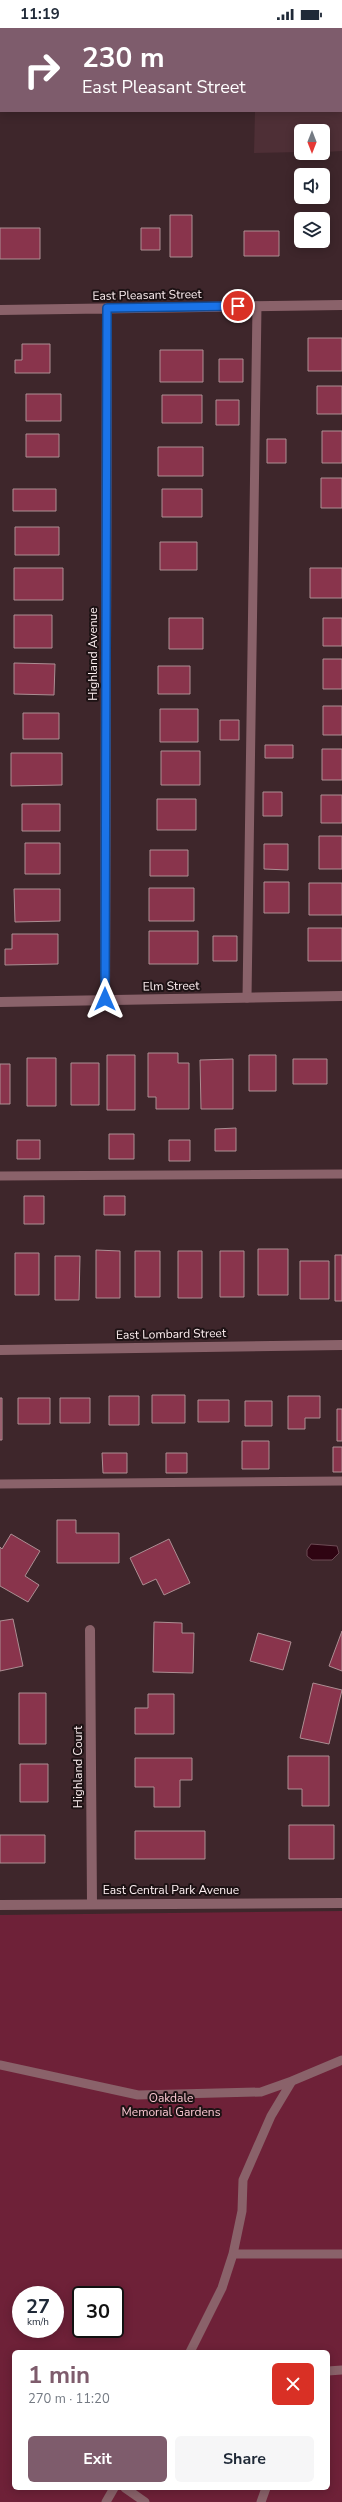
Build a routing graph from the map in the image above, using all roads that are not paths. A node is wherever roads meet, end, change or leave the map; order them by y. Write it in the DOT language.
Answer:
graph roads {
  1 [pos="342,304"];
  2 [pos="257,306"];
  3 [pos="107,308"];
  4 [pos="0,310"];
  5 [pos="342,996"];
  6 [pos="247,998"];
  7 [pos="105,999"];
  8 [pos="0,1002"];
  9 [pos="342,1174"];
  10 [pos="0,1176"];
  11 [pos="342,1345"];
  12 [pos="0,1350"];
  13 [pos="342,1481"];
  14 [pos="0,1484"];
  15 [pos="90,1630"];
  16 [pos="342,1903"];
  17 [pos="92,1904"];
  18 [pos="0,1905"];
  19 [pos="342,2060"];
  20 [pos="0,2065"];
  21 [pos="292,2081"];
  22 [pos="233,2254"];
  23 [pos="342,2254"];
  24 [pos="191,2350"];
  25 [pos="342,2370"];
  26 [pos="330,2371"];
  27 [pos="113,2490"];
  28 [pos="128,2490"];
  29 [pos="265,2490"];
  30 [pos="106,2502"];
  31 [pos="145,2502"];
  32 [pos="261,2502"];
  1 -- 2 [label="street, East Pleasant Street"];
  2 -- 3 [label="street, East Pleasant Street"];
  2 -- 6 [label="lane"];
  3 -- 4 [label="street, East Pleasant Street"];
  3 -- 7 [label="street, Highland Avenue"];
  5 -- 6 [label="street, Elm Street"];
  6 -- 7 [label="street, Elm Street"];
  7 -- 8 [label="street, Elm Street"];
  9 -- 10 [label="lane"];
  11 -- 12 [label="street, East Lombard Street"];
  13 -- 14 [label="lane"];
  15 -- 17 [label="street, Highland Court"];
  16 -- 17 [label="street, East Central Park Avenue"];
  17 -- 18 [label="street, East Central Park Avenue"];
  19 -- 21 [label="lane"];
  20 -- 21 [label="lane"];
  21 -- 22 [label="lane"];
  22 -- 23 [label="lane"];
  22 -- 24 [label="lane"];
  25 -- 26 [label="lane"];
  27 -- 30 [label="lane"];
  28 -- 31 [label="lane"];
  29 -- 32 [label="lane"];
}
